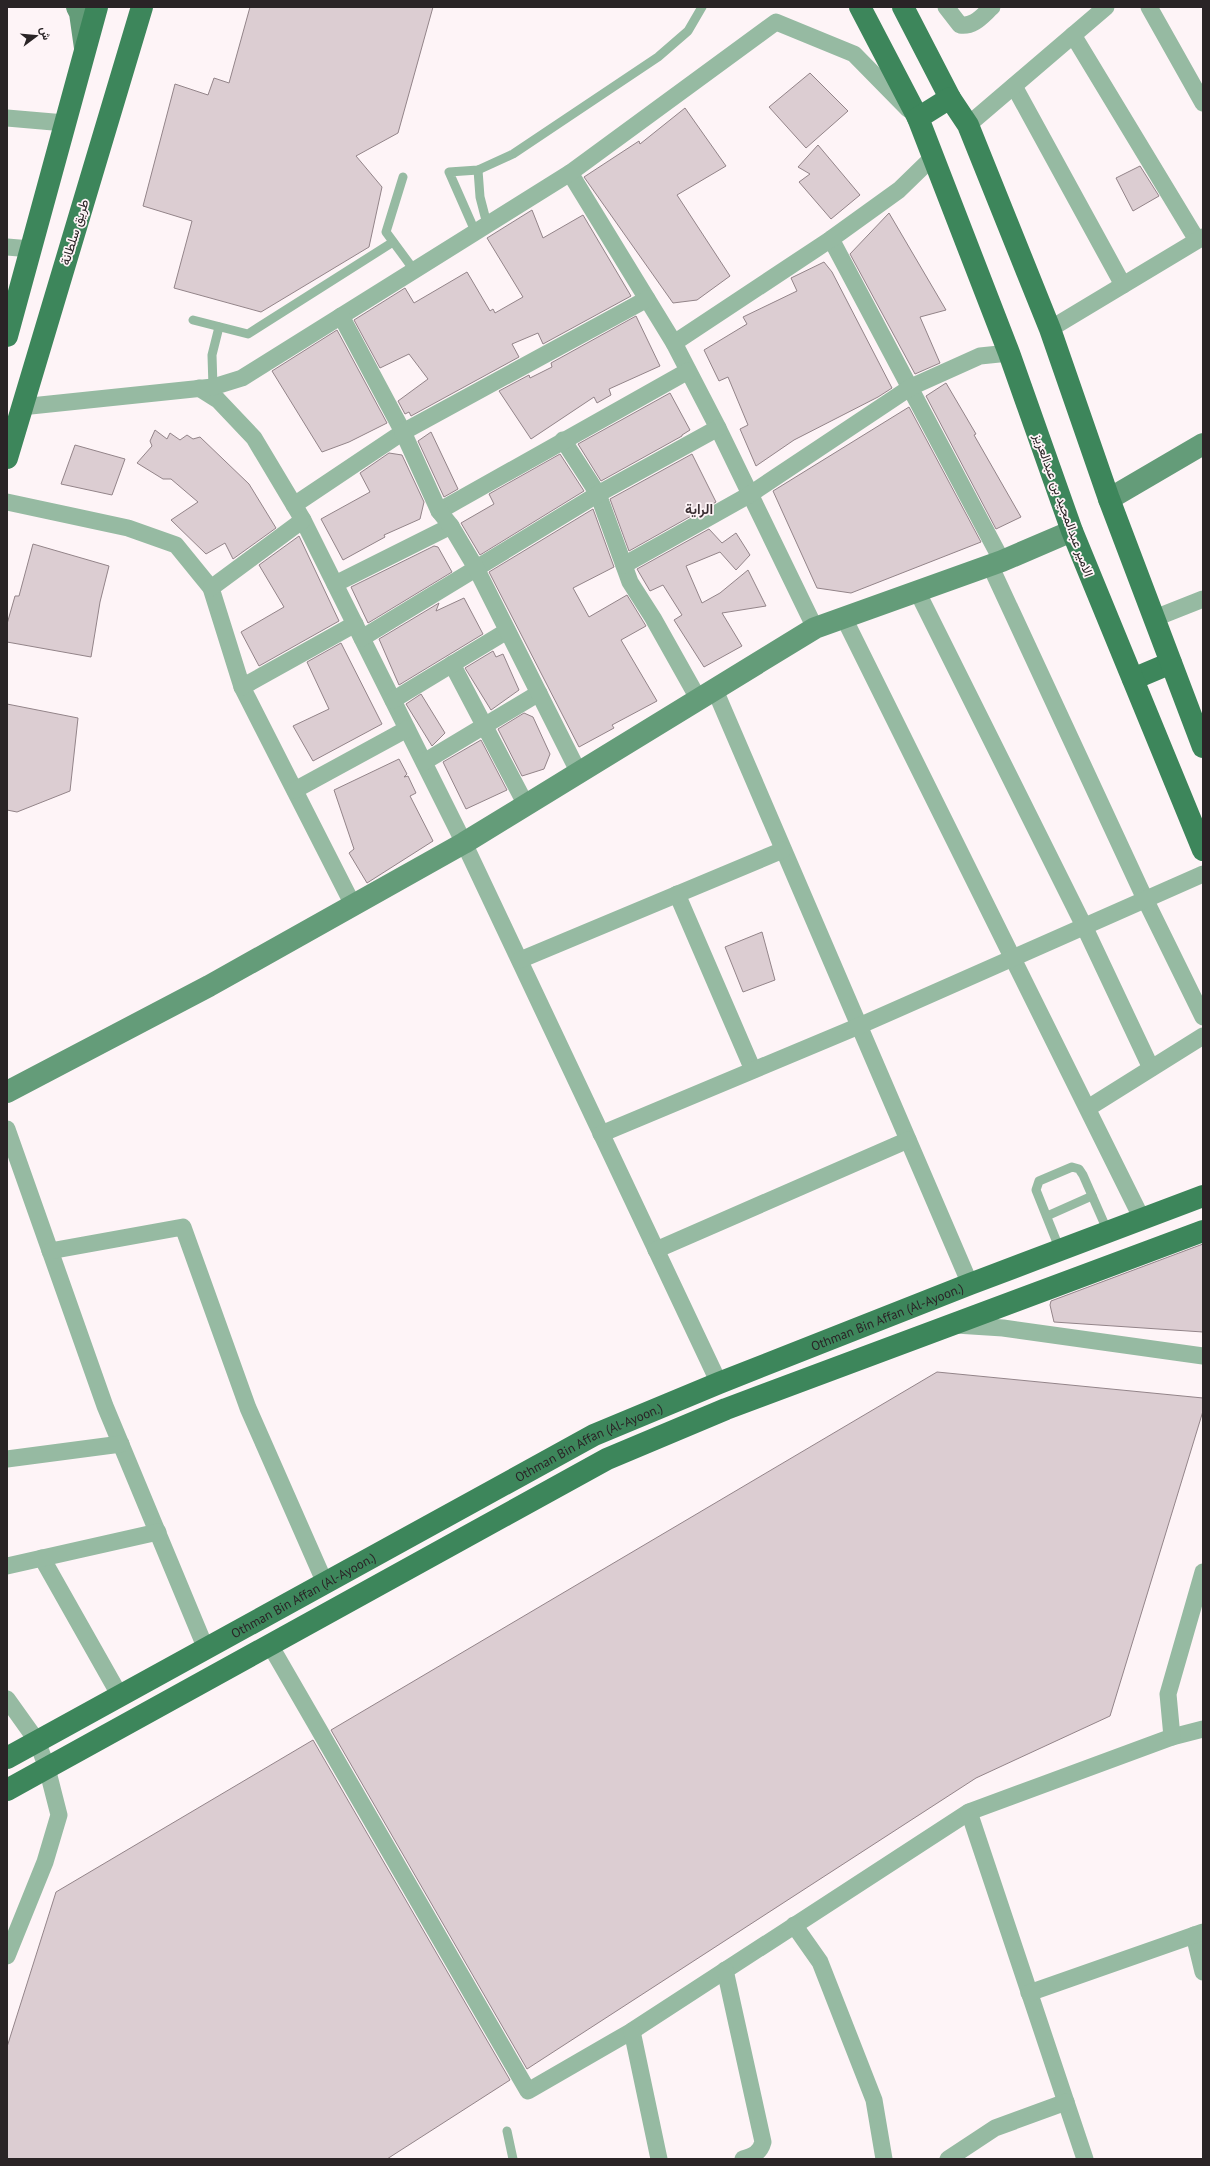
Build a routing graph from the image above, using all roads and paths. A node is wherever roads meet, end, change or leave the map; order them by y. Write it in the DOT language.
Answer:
graph roads {
  1 [pos="77,7"];
  2 [pos="97,7"];
  3 [pos="142,7"];
  4 [pos="702,7"];
  5 [pos="860,7"];
  6 [pos="903,7"];
  7 [pos="946,7"];
  8 [pos="992,7"];
  9 [pos="1106,7"];
  10 [pos="1149,7"];
  11 [pos="1073,35"];
  12 [pos="86,48"];
  13 [pos="1014,86"];
  14 [pos="950,98"];
  15 [pos="1203,103"];
  16 [pos="7,118"];
  17 [pos="918,118"];
  18 [pos="65,123"];
  19 [pos="968,125"];
  20 [pos="933,157"];
  21 [pos="478,170"];
  22 [pos="570,172"];
  23 [pos="403,177"];
  24 [pos="481,227"];
  25 [pos="831,239"];
  26 [pos="1200,239"];
  27 [pos="393,242"];
  28 [pos="7,247"];
  29 [pos="31,249"];
  30 [pos="414,270"];
  31 [pos="1123,285"];
  32 [pos="647,299"];
  33 [pos="341,316"];
  34 [pos="193,320"];
  35 [pos="9,324"];
  36 [pos="219,327"];
  37 [pos="1050,329"];
  38 [pos="674,343"];
  39 [pos="1009,353"];
  40 [pos="688,371"];
  41 [pos="206,387"];
  42 [pos="911,387"];
  43 [pos="21,407"];
  44 [pos="718,428"];
  45 [pos="403,432"];
  46 [pos="563,440"];
  47 [pos="1203,444"];
  48 [pos="7,458"];
  49 [pos="598,494"];
  50 [pos="749,495"];
  51 [pos="1108,499"];
  52 [pos="7,502"];
  53 [pos="294,505"];
  54 [pos="439,511"];
  55 [pos="303,520"];
  56 [pos="451,526"];
  57 [pos="1072,531"];
  58 [pos="996,563"];
  59 [pos="624,565"];
  60 [pos="476,568"];
  61 [pos="335,584"];
  62 [pos="212,588"];
  63 [pos="917,591"];
  64 [pos="1203,599"];
  65 [pos="844,618"];
  66 [pos="1154,618"];
  67 [pos="815,628"];
  68 [pos="358,631"];
  69 [pos="507,631"];
  70 [pos="1171,663"];
  71 [pos="452,664"];
  72 [pos="1134,679"];
  73 [pos="242,687"];
  74 [pos="539,693"];
  75 [pos="707,695"];
  76 [pos="393,700"];
  77 [pos="484,726"];
  78 [pos="407,729"];
  79 [pos="1203,747"];
  80 [pos="424,762"];
  81 [pos="579,773"];
  82 [pos="295,790"];
  83 [pos="526,806"];
  84 [pos="464,843"];
  85 [pos="783,850"];
  86 [pos="1203,850"];
  87 [pos="1203,874"];
  88 [pos="678,894"];
  89 [pos="1145,899"];
  90 [pos="353,905"];
  91 [pos="1084,926"];
  92 [pos="1014,957"];
  93 [pos="520,960"];
  94 [pos="1203,1017"];
  95 [pos="859,1026"];
  96 [pos="1203,1036"];
  97 [pos="1152,1068"];
  98 [pos="753,1070"];
  99 [pos="7,1092"];
  100 [pos="1088,1108"];
  101 [pos="7,1129"];
  102 [pos="601,1134"];
  103 [pos="908,1140"];
  104 [pos="1092,1196"];
  105 [pos="1202,1196"];
  106 [pos="1047,1216"];
  107 [pos="1142,1219"];
  108 [pos="1203,1231"];
  109 [pos="1108,1232"];
  110 [pos="656,1250"];
  111 [pos="1060,1250"];
  112 [pos="50,1251"];
  113 [pos="970,1284"];
  114 [pos="951,1325"];
  115 [pos="1203,1356"];
  116 [pos="719,1383"];
  117 [pos="121,1444"];
  118 [pos="7,1459"];
  119 [pos="158,1532"];
  120 [pos="42,1558"];
  121 [pos="7,1566"];
  122 [pos="1203,1572"];
  123 [pos="326,1583"];
  124 [pos="270,1645"];
  125 [pos="206,1649"];
  126 [pos="120,1696"];
  127 [pos="7,1699"];
  128 [pos="1203,1729"];
  129 [pos="1172,1737"];
  130 [pos="37,1741"];
  131 [pos="7,1758"];
  132 [pos="47,1768"];
  133 [pos="7,1790"];
  134 [pos="969,1812"];
  135 [pos="794,1925"];
  136 [pos="1199,1933"];
  137 [pos="7,1956"];
  138 [pos="725,1970"];
  139 [pos="1203,1972"];
  140 [pos="1029,1993"];
  141 [pos="632,2031"];
  142 [pos="1066,2102"];
  143 [pos="507,2131"];
  144 [pos="513,2159"];
  145 [pos="659,2159"];
  146 [pos="743,2159"];
  147 [pos="884,2159"];
  148 [pos="948,2159"];
  149 [pos="1085,2159"];
  1 -- 12 [label="street"];
  2 -- 12 [label="main road"];
  3 -- 43 [label="main road, طريق سلطانة"];
  4 -- 21 [label="lane"];
  5 -- 17 [label="main road, الامير عبدالمجيد بن عبدالعزيز"];
  6 -- 14 [label="main road"];
  7 -- 8 [label="street"];
  9 -- 11 [label="street"];
  10 -- 15 [label="street"];
  11 -- 13 [label="street"];
  11 -- 26 [label="street"];
  12 -- 18 [label="main road"];
  13 -- 19 [label="street"];
  13 -- 31 [label="street"];
  14 -- 17 [label="main road"];
  14 -- 19 [label="main road"];
  16 -- 18 [label="street"];
  17 -- 20 [label="main road, الامير عبدالمجيد بن عبدالعزيز"];
  17 -- 22 [label="street"];
  18 -- 29 [label="main road"];
  19 -- 37 [label="main road"];
  20 -- 25 [label="street"];
  20 -- 39 [label="main road, الامير عبدالمجيد بن عبدالعزيز"];
  21 -- 24 [label="lane"];
  21 -- 24 [label="lane"];
  22 -- 24 [label="street"];
  22 -- 32 [label="street"];
  23 -- 27 [label="lane"];
  24 -- 30 [label="street"];
  25 -- 38 [label="street"];
  25 -- 42 [label="street"];
  26 -- 31 [label="street"];
  27 -- 30 [label="lane"];
  27 -- 36 [label="lane"];
  28 -- 29 [label="street"];
  29 -- 35 [label="main road"];
  30 -- 33 [label="street"];
  31 -- 37 [label="street"];
  32 -- 38 [label="street"];
  32 -- 45 [label="street"];
  33 -- 41 [label="street"];
  33 -- 45 [label="street"];
  34 -- 36 [label="lane"];
  36 -- 41 [label="lane"];
  37 -- 51 [label="main road"];
  38 -- 40 [label="street"];
  39 -- 42 [label="street"];
  39 -- 57 [label="main road, الامير عبدالمجيد بن عبدالعزيز"];
  40 -- 44 [label="street"];
  40 -- 46 [label="street"];
  41 -- 43 [label="street"];
  41 -- 53 [label="street"];
  42 -- 50 [label="street"];
  42 -- 58 [label="street"];
  43 -- 48 [label="main road, طريق سلطانة"];
  44 -- 49 [label="street"];
  44 -- 50 [label="street"];
  45 -- 53 [label="street"];
  45 -- 54 [label="street"];
  46 -- 49 [label="street"];
  46 -- 54 [label="street"];
  47 -- 51 [label="street"];
  49 -- 59 [label="street"];
  49 -- 60 [label="street"];
  50 -- 59 [label="street"];
  50 -- 67 [label="street"];
  51 -- 66 [label="main road"];
  52 -- 62 [label="street"];
  53 -- 55 [label="street"];
  54 -- 56 [label="street"];
  55 -- 61 [label="street"];
  55 -- 62 [label="street"];
  56 -- 60 [label="street"];
  56 -- 61 [label="street"];
  57 -- 58 [label="street"];
  57 -- 72 [label="main road, الامير عبدالمجيد بن عبدالعزيز"];
  58 -- 63 [label="street"];
  58 -- 89 [label="street"];
  59 -- 75 [label="street"];
  60 -- 68 [label="street"];
  60 -- 69 [label="street"];
  61 -- 68 [label="street"];
  62 -- 73 [label="street"];
  63 -- 65 [label="street"];
  63 -- 91 [label="street"];
  64 -- 66 [label="street"];
  65 -- 67 [label="street"];
  65 -- 92 [label="street"];
  66 -- 70 [label="main road"];
  67 -- 75 [label="street"];
  68 -- 73 [label="street"];
  68 -- 76 [label="street"];
  69 -- 71 [label="street"];
  69 -- 74 [label="street"];
  70 -- 72 [label="main road"];
  70 -- 79 [label="main road"];
  71 -- 76 [label="street"];
  71 -- 77 [label="street"];
  72 -- 86 [label="main road, الامير عبدالمجيد بن عبدالعزيز"];
  73 -- 82 [label="street"];
  74 -- 77 [label="street"];
  74 -- 81 [label="street"];
  75 -- 81 [label="street"];
  75 -- 85 [label="street"];
  76 -- 78 [label="street"];
  77 -- 80 [label="street"];
  77 -- 83 [label="street"];
  78 -- 80 [label="street"];
  78 -- 82 [label="street"];
  80 -- 84 [label="street"];
  81 -- 83 [label="street"];
  82 -- 90 [label="street"];
  83 -- 84 [label="street"];
  84 -- 90 [label="street"];
  84 -- 93 [label="street"];
  85 -- 88 [label="street"];
  85 -- 95 [label="street"];
  87 -- 89 [label="street"];
  88 -- 93 [label="street"];
  88 -- 98 [label="street"];
  89 -- 91 [label="street"];
  89 -- 94 [label="street"];
  90 -- 99 [label="street"];
  91 -- 92 [label="street"];
  91 -- 97 [label="street"];
  92 -- 95 [label="street"];
  92 -- 100 [label="street"];
  93 -- 102 [label="street"];
  95 -- 98 [label="street"];
  95 -- 103 [label="street"];
  96 -- 97 [label="street"];
  97 -- 100 [label="street"];
  98 -- 102 [label="street"];
  100 -- 107 [label="street"];
  101 -- 112 [label="street"];
  102 -- 110 [label="street"];
  103 -- 110 [label="street"];
  103 -- 113 [label="street"];
  104 -- 106 [label="lane"];
  104 -- 106 [label="lane"];
  104 -- 109 [label="lane"];
  105 -- 107 [label="main road, Othman Bin Affan (Al-Ayoon.)"];
  106 -- 111 [label="lane"];
  107 -- 109 [label="main road, Othman Bin Affan (Al-Ayoon.)"];
  108 -- 114 [label="main road, Othman Bin Affan (Al-Ayoon.)"];
  109 -- 111 [label="main road, Othman Bin Affan (Al-Ayoon.)"];
  110 -- 116 [label="street"];
  111 -- 113 [label="main road, Othman Bin Affan (Al-Ayoon.)"];
  112 -- 117 [label="street"];
  112 -- 123 [label="street"];
  113 -- 116 [label="main road, Othman Bin Affan (Al-Ayoon.)"];
  114 -- 115 [label="street"];
  114 -- 124 [label="main road, Othman Bin Affan (Al-Ayoon.)"];
  116 -- 123 [label="main road, Othman Bin Affan (Al-Ayoon.)"];
  117 -- 118 [label="street"];
  117 -- 119 [label="street"];
  119 -- 120 [label="street"];
  119 -- 125 [label="street"];
  120 -- 121 [label="street"];
  120 -- 126 [label="street"];
  122 -- 129 [label="street"];
  123 -- 125 [label="main road, Othman Bin Affan (Al-Ayoon.)"];
  124 -- 132 [label="main road, Othman Bin Affan (Al-Ayoon.)"];
  124 -- 141 [label="street"];
  125 -- 126 [label="main road, Othman Bin Affan (Al-Ayoon.)"];
  126 -- 130 [label="main road, Othman Bin Affan (Al-Ayoon.)"];
  127 -- 130 [label="street"];
  128 -- 129 [label="street"];
  129 -- 134 [label="street"];
  130 -- 131 [label="main road, Othman Bin Affan (Al-Ayoon.)"];
  130 -- 132 [label="street"];
  132 -- 133 [label="main road, Othman Bin Affan (Al-Ayoon.)"];
  132 -- 137 [label="street"];
  134 -- 135 [label="street"];
  134 -- 140 [label="street"];
  135 -- 138 [label="street"];
  135 -- 147 [label="street"];
  136 -- 139 [label="street"];
  136 -- 140 [label="street"];
  138 -- 141 [label="street"];
  138 -- 146 [label="street"];
  140 -- 142 [label="street"];
  141 -- 145 [label="street"];
  142 -- 148 [label="street"];
  142 -- 149 [label="street"];
  143 -- 144 [label="lane"];
}
